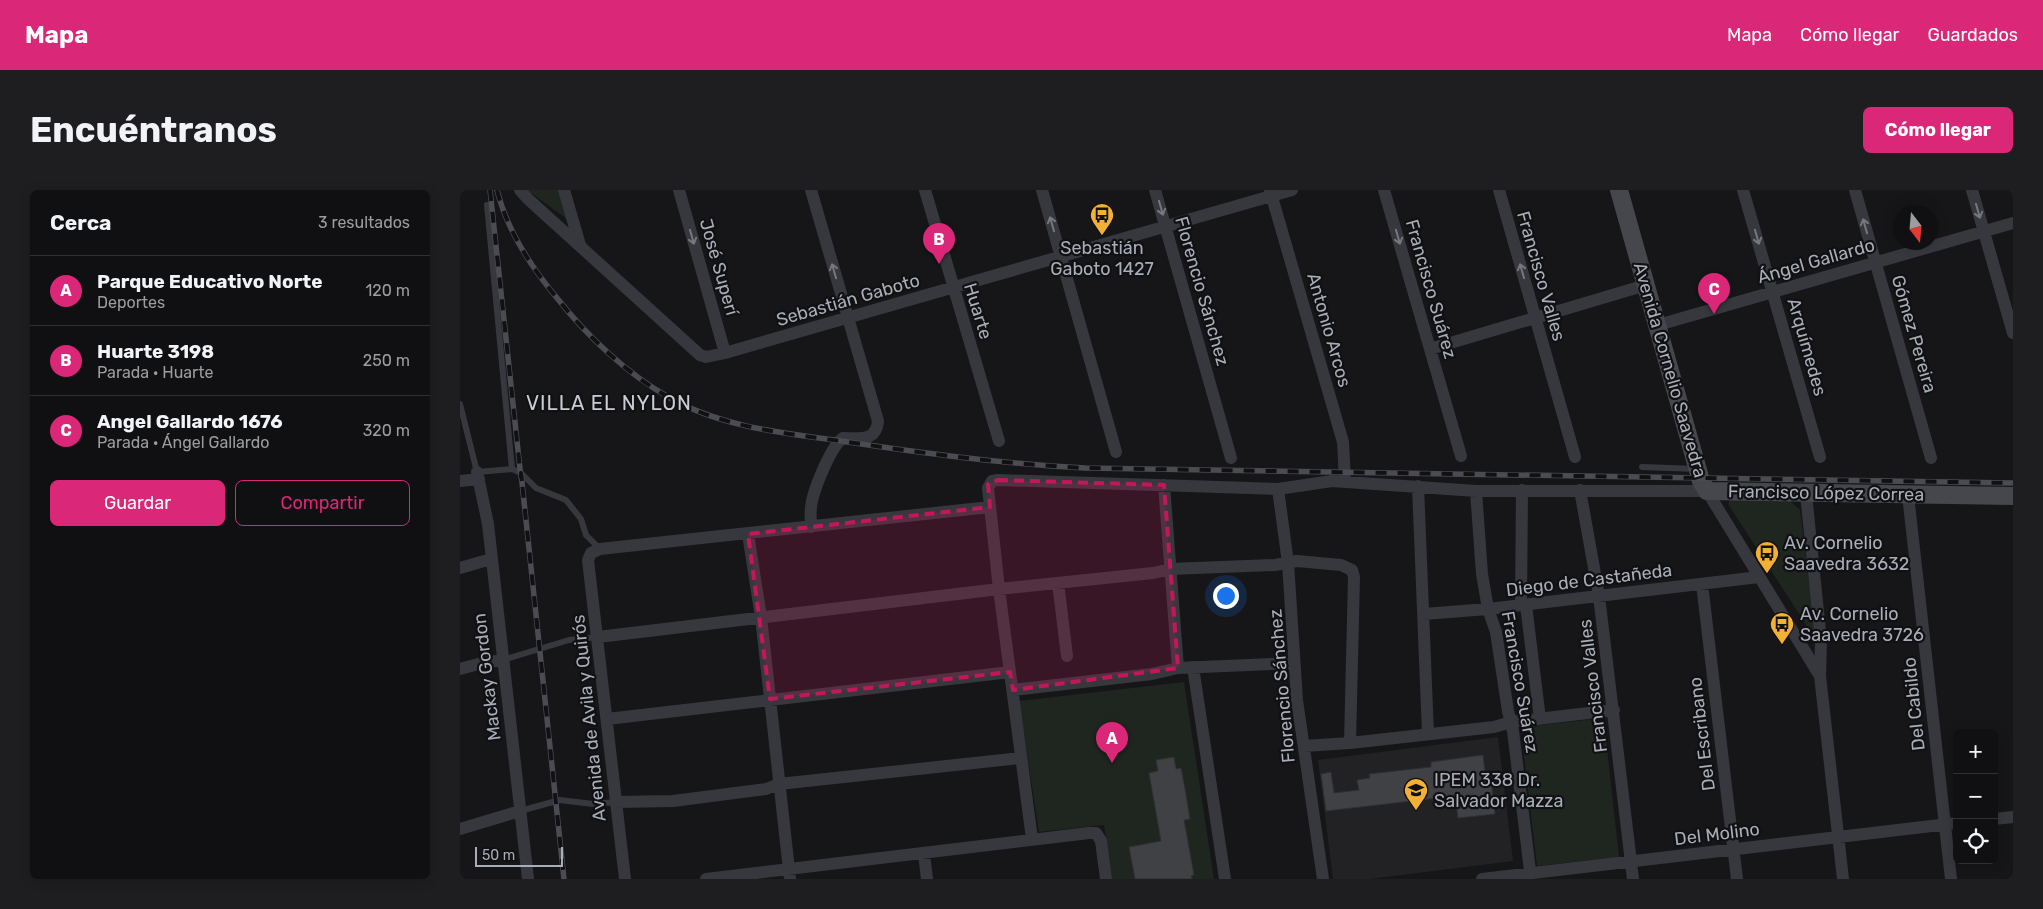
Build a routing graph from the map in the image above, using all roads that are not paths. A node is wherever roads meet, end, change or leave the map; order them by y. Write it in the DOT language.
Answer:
graph roads {
  1 [pos="520,190"];
  2 [pos="564,190"];
  3 [pos="679,190"];
  4 [pos="811,190"];
  5 [pos="925,190"];
  6 [pos="1042,190"];
  7 [pos="1155,190"];
  8 [pos="1292,190"];
  9 [pos="1384,190"];
  10 [pos="1498,190"];
  11 [pos="1618,190"];
  12 [pos="1743,190"];
  13 [pos="1855,190"];
  14 [pos="1972,190"];
  15 [pos="1271,193"];
  16 [pos="486,205"];
  17 [pos="2013,223"];
  18 [pos="1166,226"];
  19 [pos="1984,232"];
  20 [pos="580,247"];
  21 [pos="1061,257"];
  22 [pos="1875,262"];
  23 [pos="1646,285"];
  24 [pos="953,288"];
  25 [pos="1773,292"];
  26 [pos="848,318"];
  27 [pos="1535,318"];
  28 [pos="1658,325"];
  29 [pos="2013,333"];
  30 [pos="1430,349"];
  31 [pos="725,353"];
  32 [pos="460,404"];
  33 [pos="999,441"];
  34 [pos="1116,452"];
  35 [pos="1461,456"];
  36 [pos="1575,457"];
  37 [pos="1820,457"];
  38 [pos="1230,458"];
  39 [pos="1931,458"];
  40 [pos="1642,467"];
  41 [pos="512,469"];
  42 [pos="1698,469"];
  43 [pos="478,475"];
  44 [pos="460,481"];
  45 [pos="1345,481"];
  46 [pos="1164,485"];
  47 [pos="1418,486"];
  48 [pos="1278,489"];
  49 [pos="1522,490"];
  50 [pos="1580,490"];
  51 [pos="1476,491"];
  52 [pos="1707,491"];
  53 [pos="1806,494"];
  54 [pos="1908,495"];
  55 [pos="2013,496"];
  56 [pos="990,507"];
  57 [pos="811,527"];
  58 [pos="748,534"];
  59 [pos="596,551"];
  60 [pos="491,559"];
  61 [pos="1288,563"];
  62 [pos="460,568"];
  63 [pos="1170,569"];
  64 [pos="1759,577"];
  65 [pos="1058,582"];
  66 [pos="1702,584"];
  67 [pos="999,589"];
  68 [pos="1599,596"];
  69 [pos="1524,605"];
  70 [pos="1488,609"];
  71 [pos="1424,614"];
  72 [pos="760,618"];
  73 [pos="598,637"];
  74 [pos="1067,656"];
  75 [pos="503,660"];
  76 [pos="1293,663"];
  77 [pos="1193,667"];
  78 [pos="1178,668"];
  79 [pos="460,669"];
  80 [pos="1010,672"];
  81 [pos="1820,676"];
  82 [pos="1013,690"];
  83 [pos="770,699"];
  84 [pos="1614,710"];
  85 [pos="607,719"];
  86 [pos="1540,719"];
  87 [pos="1511,722"];
  88 [pos="1428,734"];
  89 [pos="1350,743"];
  90 [pos="1304,746"];
  91 [pos="1021,758"];
  92 [pos="779,784"];
  93 [pos="616,802"];
  94 [pos="520,811"];
  95 [pos="2013,817"];
  96 [pos="1998,819"];
  97 [pos="1951,824"];
  98 [pos="460,829"];
  99 [pos="1838,837"];
  100 [pos="1032,839"];
  101 [pos="1734,850"];
  102 [pos="924,854"];
  103 [pos="1632,863"];
  104 [pos="790,873"];
  105 [pos="1531,876"];
  106 [pos="528,879"];
  107 [pos="625,879"];
  108 [pos="706,879"];
  109 [pos="927,879"];
  110 [pos="1106,879"];
  111 [pos="1225,879"];
  112 [pos="1323,879"];
  113 [pos="1482,879"];
  114 [pos="1634,879"];
  115 [pos="1737,879"];
  116 [pos="1843,879"];
  117 [pos="1951,879"];
  1 -- 20 [label="street"];
  2 -- 20 [label="street"];
  3 -- 31 [label="street, José Superí, one-way"];
  26 -- 4 [label="street, one-way"];
  5 -- 24 [label="street, Huarte"];
  21 -- 6 [label="street, one-way"];
  7 -- 18 [label="street, Florencio Sánchez, one-way"];
  8 -- 15 [label="street, Sebastián Gaboto"];
  9 -- 30 [label="street, Francisco Suárez, one-way"];
  27 -- 10 [label="street, Francisco Valles, one-way"];
  11 -- 23 [label="main road, Avenida Cornelio Saavedra"];
  12 -- 25 [label="street, Arquímedes, one-way"];
  22 -- 13 [label="street, Gómez Pereira, one-way"];
  14 -- 19 [label="street, one-way"];
  15 -- 18 [label="street, Sebastián Gaboto"];
  15 -- 45 [label="street, Antonio Arcos"];
  16 -- 41 [label="lane"];
  17 -- 19 [label="street, Ángel Gallardo"];
  18 -- 21 [label="street, Sebastián Gaboto"];
  18 -- 38 [label="street, Florencio Sánchez"];
  19 -- 22 [label="street, Ángel Gallardo"];
  19 -- 29 [label="street"];
  20 -- 31 [label="street, Sebastián Gaboto"];
  21 -- 24 [label="street, Sebastián Gaboto"];
  21 -- 34 [label="street"];
  22 -- 25 [label="street, Ángel Gallardo"];
  22 -- 39 [label="street, Gómez Pereira"];
  23 -- 27 [label="street"];
  23 -- 28 [label="main road, Avenida Cornelio Saavedra"];
  24 -- 26 [label="street, Sebastián Gaboto"];
  24 -- 33 [label="street, Huarte"];
  25 -- 28 [label="street, Ángel Gallardo"];
  25 -- 37 [label="street, Arquímedes"];
  26 -- 31 [label="street, Sebastián Gaboto"];
  26 -- 57 [label="street"];
  27 -- 30 [label="street"];
  27 -- 36 [label="street, Francisco Valles"];
  28 -- 42 [label="main road, Avenida Cornelio Saavedra"];
  30 -- 35 [label="street, Francisco Suárez"];
  32 -- 43 [label="lane"];
  40 -- 42 [label="lane"];
  41 -- 43 [label="lane"];
  41 -- 59 [label="lane"];
  42 -- 52 [label="main road, Avenida Cornelio Saavedra"];
  43 -- 44 [label="street"];
  43 -- 60 [label="street, Mackay Gordon"];
  45 -- 47 [label="street, Francisco López Correa"];
  45 -- 48 [label="street, Francisco López Correa"];
  46 -- 48 [label="street, Francisco López Correa"];
  46 -- 56 [label="street, Francisco López Correa"];
  46 -- 63 [label="street"];
  47 -- 51 [label="street, Francisco López Correa"];
  47 -- 71 [label="street"];
  48 -- 61 [label="street, Florencio Sánchez"];
  49 -- 50 [label="street, Francisco López Correa"];
  49 -- 51 [label="street, Francisco López Correa"];
  49 -- 69 [label="street"];
  50 -- 52 [label="street, Francisco López Correa"];
  50 -- 68 [label="street, Francisco Valles"];
  51 -- 70 [label="street, Francisco Suárez"];
  52 -- 53 [label="main road, Francisco López Correa"];
  52 -- 64 [label="street, Avenida Cornelio Saavedra"];
  53 -- 54 [label="main road, Francisco López Correa"];
  53 -- 81 [label="street"];
  54 -- 55 [label="main road, Francisco López Correa"];
  54 -- 97 [label="street, Del Cabildo"];
  56 -- 57 [label="street"];
  56 -- 67 [label="street"];
  57 -- 58 [label="street"];
  58 -- 59 [label="street"];
  58 -- 72 [label="street"];
  59 -- 73 [label="street, Avenida de Avila y Quirós"];
  60 -- 62 [label="street"];
  60 -- 75 [label="street, Mackay Gordon"];
  61 -- 63 [label="street"];
  61 -- 76 [label="street, Florencio Sánchez"];
  61 -- 89 [label="street"];
  63 -- 65 [label="street"];
  63 -- 78 [label="street"];
  64 -- 66 [label="street, Diego de Castañeda"];
  64 -- 81 [label="street, Avenida Cornelio Saavedra"];
  65 -- 67 [label="street"];
  65 -- 74 [label="street"];
  66 -- 68 [label="street, Diego de Castañeda"];
  66 -- 101 [label="street, Del Escribano"];
  67 -- 72 [label="street"];
  67 -- 80 [label="street"];
  68 -- 69 [label="street, Diego de Castañeda"];
  68 -- 84 [label="street, Francisco Valles"];
  69 -- 70 [label="street, Diego de Castañeda"];
  69 -- 86 [label="street"];
  70 -- 71 [label="street, Diego de Castañeda"];
  70 -- 87 [label="street, Francisco Suárez"];
  71 -- 88 [label="street"];
  72 -- 73 [label="street"];
  72 -- 83 [label="street"];
  73 -- 75 [label="lane"];
  73 -- 85 [label="street, Avenida de Avila y Quirós"];
  75 -- 79 [label="street"];
  75 -- 94 [label="street, Mackay Gordon"];
  76 -- 77 [label="street"];
  76 -- 90 [label="street, Florencio Sánchez"];
  77 -- 78 [label="street"];
  77 -- 111 [label="street"];
  78 -- 82 [label="street"];
  80 -- 82 [label="street"];
  80 -- 83 [label="street"];
  81 -- 99 [label="street, Avenida Cornelio Saavedra"];
  82 -- 91 [label="street"];
  83 -- 85 [label="street"];
  83 -- 92 [label="street"];
  84 -- 86 [label="street"];
  84 -- 103 [label="street, Francisco Valles"];
  85 -- 93 [label="street, Avenida de Avila y Quirós"];
  86 -- 87 [label="street"];
  87 -- 88 [label="street"];
  87 -- 105 [label="street, Francisco Suárez"];
  88 -- 89 [label="street"];
  89 -- 90 [label="street"];
  90 -- 112 [label="street, Florencio Sánchez"];
  91 -- 92 [label="street"];
  91 -- 100 [label="street"];
  92 -- 93 [label="street"];
  92 -- 104 [label="street"];
  93 -- 94 [label="lane"];
  93 -- 107 [label="street, Avenida de Avila y Quirós"];
  94 -- 98 [label="street"];
  94 -- 106 [label="street, Mackay Gordon"];
  95 -- 96 [label="street"];
  97 -- 99 [label="street, Del Molino"];
  97 -- 117 [label="street, Del Cabildo"];
  99 -- 101 [label="street, Del Molino"];
  99 -- 116 [label="street, Avenida Cornelio Saavedra"];
  100 -- 102 [label="street"];
  100 -- 110 [label="street"];
  101 -- 103 [label="street, Del Molino"];
  101 -- 115 [label="street, Del Escribano"];
  102 -- 104 [label="street"];
  102 -- 109 [label="street"];
  103 -- 105 [label="street, Del Molino"];
  103 -- 114 [label="street, Francisco Valles"];
  104 -- 108 [label="street"];
  105 -- 113 [label="street, Del Molino"];
}
